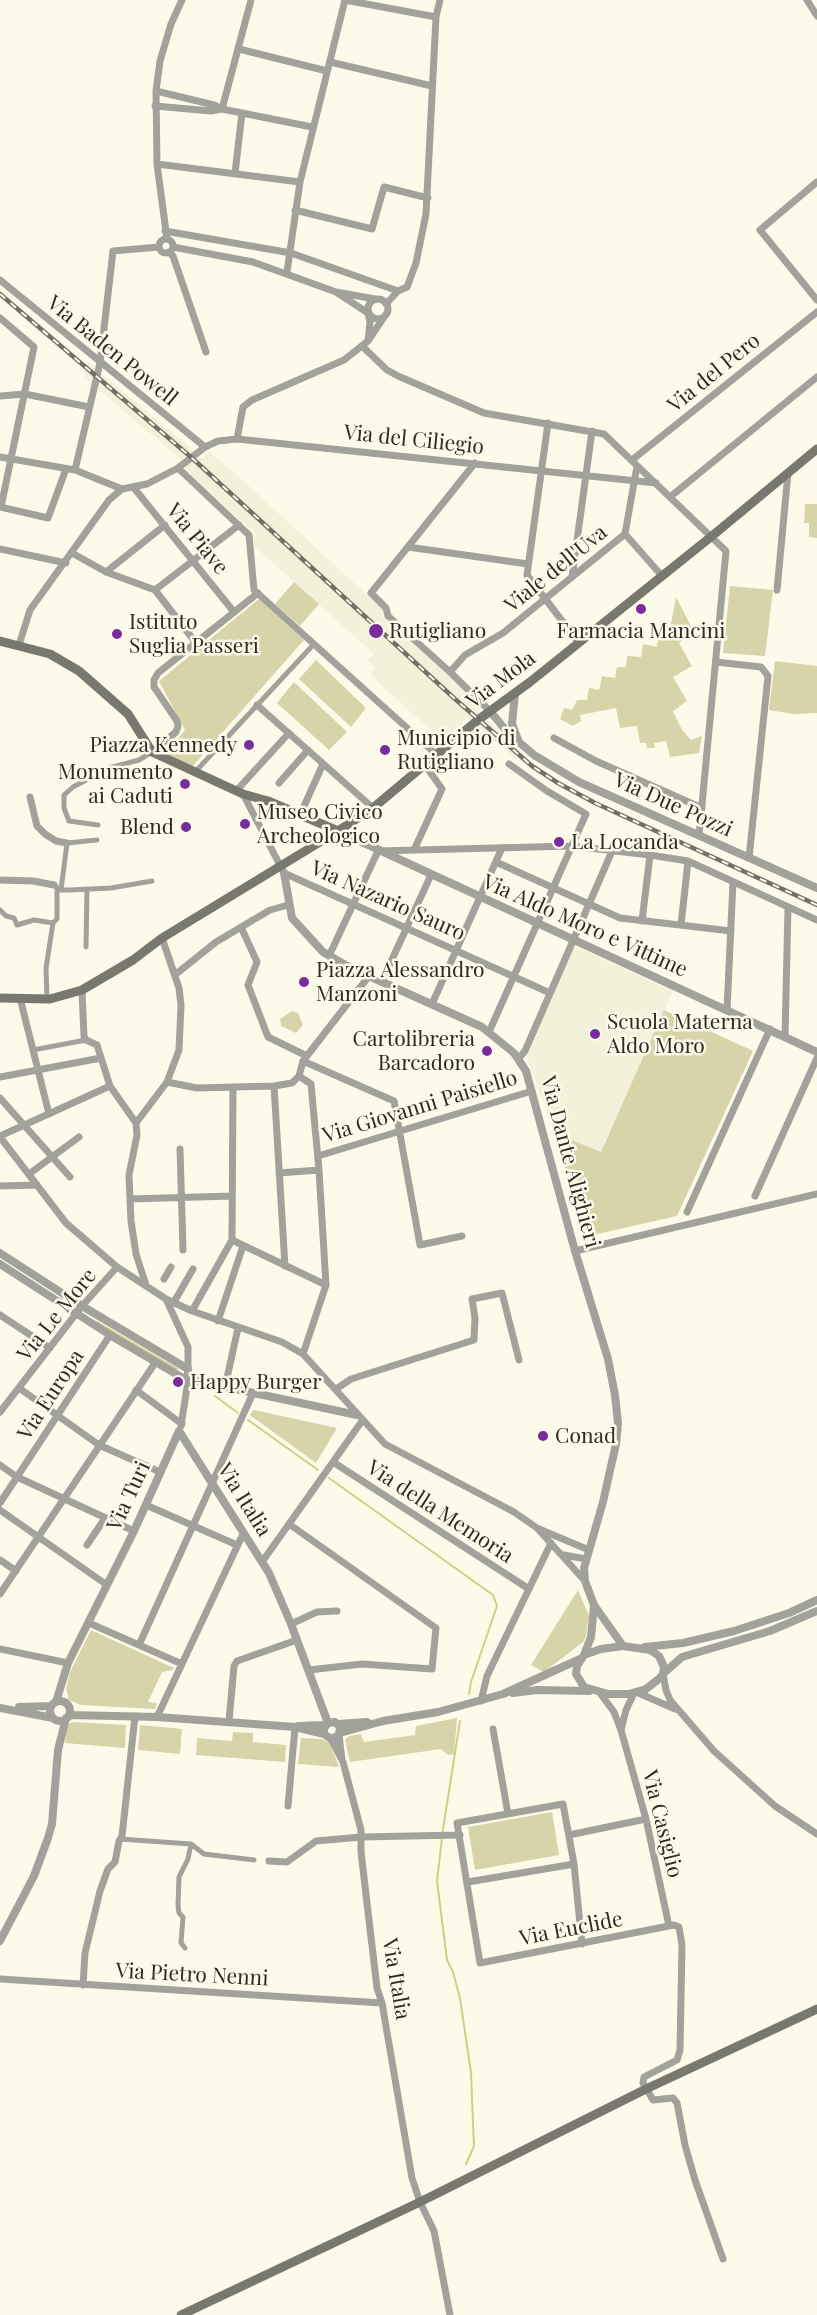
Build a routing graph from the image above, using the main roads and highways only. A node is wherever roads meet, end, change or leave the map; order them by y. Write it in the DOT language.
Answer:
graph roads {
  1 [pos="817,449"];
  2 [pos="0,641"];
  3 [pos="339,831"];
  4 [pos="0,998"];
  5 [pos="817,2009"];
  6 [pos="181,2315"];
  1 -- 3 [label="main road, Via Mola"];
  2 -- 3 [label="main road"];
  3 -- 4 [label="main road, Via Mola"];
  5 -- 6 [label="main road"];
}
